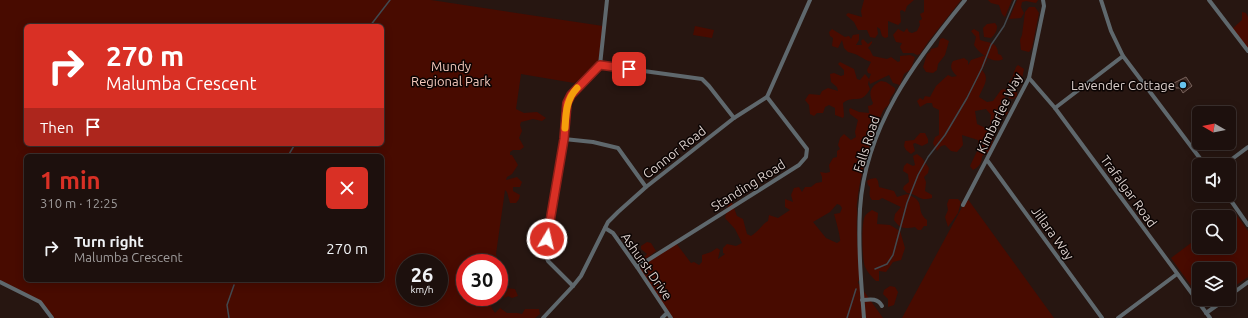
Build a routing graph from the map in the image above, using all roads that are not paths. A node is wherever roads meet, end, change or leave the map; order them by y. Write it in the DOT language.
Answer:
graph roads {
  1 [pos="607,0"];
  2 [pos="810,0"];
  3 [pos="965,0"];
  4 [pos="1043,0"];
  5 [pos="1101,0"];
  6 [pos="1209,0"];
  7 [pos="1248,52"];
  8 [pos="1123,56"];
  9 [pos="600,65"];
  10 [pos="1029,78"];
  11 [pos="767,97"];
  12 [pos="1056,108"];
  13 [pos="734,118"];
  14 [pos="564,139"];
  15 [pos="1248,147"];
  16 [pos="1200,158"];
  17 [pos="1233,158"];
  18 [pos="987,160"];
  19 [pos="646,187"];
  20 [pos="1232,202"];
  21 [pos="962,205"];
  22 [pos="1248,225"];
  23 [pos="605,228"];
  24 [pos="637,266"];
  25 [pos="1177,274"];
  26 [pos="0,282"];
  27 [pos="1248,282"];
  28 [pos="573,286"];
  29 [pos="1236,291"];
  30 [pos="862,300"];
  31 [pos="882,306"];
  32 [pos="1217,306"];
  33 [pos="667,313"];
  34 [pos="1206,314"];
  35 [pos="52,318"];
  36 [pos="543,318"];
  37 [pos="662,318"];
  38 [pos="671,318"];
  39 [pos="864,318"];
  40 [pos="1102,318"];
  41 [pos="1118,318"];
  42 [pos="1210,318"];
  1 -- 9 [label="street"];
  2 -- 11 [label="street"];
  3 -- 30 [label="street, Falls Road"];
  4 -- 10 [label="street, Kimbarlee Way"];
  5 -- 8 [label="street"];
  6 -- 7 [label="street"];
  8 -- 12 [label="street"];
  8 -- 16 [label="street"];
  9 -- 13 [label="street"];
  9 -- 14 [label="street"];
  10 -- 12 [label="street, Trafalgar Road"];
  10 -- 18 [label="street, Kimbarlee Way"];
  11 -- 13 [label="street, Connor Road"];
  11 -- 24 [label="street, Standing Road"];
  12 -- 25 [label="street, Trafalgar Road"];
  13 -- 19 [label="street, Connor Road"];
  14 -- 19 [label="street"];
  14 -- 28 [label="street"];
  15 -- 17 [label="street"];
  18 -- 21 [label="street, Kimbarlee Way"];
  18 -- 40 [label="street, Jillara Way"];
  19 -- 23 [label="street, Connor Road"];
  20 -- 22 [label="street"];
  23 -- 24 [label="street, Ashurst Drive"];
  23 -- 28 [label="street, Connor Road"];
  24 -- 33 [label="street, Ashurst Drive"];
  25 -- 34 [label="street, Trafalgar Road"];
  25 -- 41 [label="street"];
  26 -- 35 [label="street"];
  27 -- 29 [label="street"];
  28 -- 36 [label="street, Connor Road"];
  30 -- 31 [label="street"];
  30 -- 39 [label="street, Falls Road"];
  32 -- 34 [label="street"];
  33 -- 37 [label="street"];
  33 -- 38 [label="street, Ashurst Drive"];
  34 -- 42 [label="street, Trafalgar Road"];
}
